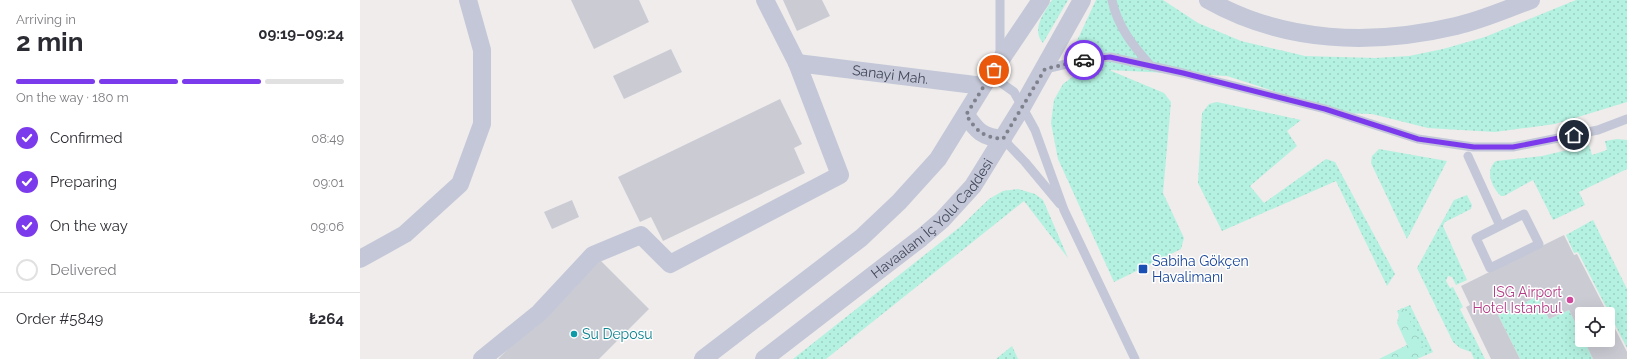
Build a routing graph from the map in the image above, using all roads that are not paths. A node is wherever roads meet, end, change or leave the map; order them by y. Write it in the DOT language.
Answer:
graph roads {
  1 [pos="468,0"];
  2 [pos="765,0"];
  3 [pos="1000,0"];
  4 [pos="1041,0"];
  5 [pos="1082,0"];
  6 [pos="1112,0"];
  7 [pos="1208,0"];
  8 [pos="1519,0"];
  9 [pos="1531,0"];
  10 [pos="1501,12"];
  11 [pos="1000,61"];
  12 [pos="797,63"];
  13 [pos="1151,66"];
  14 [pos="1045,69"];
  15 [pos="985,83"];
  16 [pos="1022,108"];
  17 [pos="966,115"];
  18 [pos="1627,118"];
  19 [pos="1003,139"];
  20 [pos="1468,156"];
  21 [pos="1064,210"];
  22 [pos="1500,226"];
  23 [pos="360,259"];
  24 [pos="482,359"];
  25 [pos="703,359"];
  26 [pos="764,359"];
  27 [pos="1135,359"];
  1 -- 23 [label="street"];
  2 -- 12 [label="street"];
  3 -- 11 [label="lane"];
  4 -- 11 [label="street"];
  5 -- 14 [label="street, Havaalanı İç Yolu Caddesi"];
  6 -- 13 [label="lane"];
  7 -- 10 [label="street"];
  8 -- 10 [label="street"];
  9 -- 10 [label="street"];
  11 -- 15 [label="street"];
  12 -- 15 [label="street, Sanayi Mah."];
  12 -- 24 [label="street"];
  13 -- 14 [label="lane"];
  13 -- 18 [label="lane"];
  14 -- 16 [label="street, Havaalanı İç Yolu Caddesi"];
  15 -- 16 [label="lane"];
  15 -- 17 [label="street"];
  16 -- 19 [label="street, Havaalanı İç Yolu Caddesi"];
  16 -- 21 [label="lane"];
  17 -- 19 [label="street"];
  17 -- 25 [label="street"];
  19 -- 21 [label="lane"];
  19 -- 26 [label="street, Havaalanı İç Yolu Caddesi"];
  20 -- 22 [label="lane"];
  21 -- 27 [label="lane"];
  22 -- 22 [label="lane"];
}
